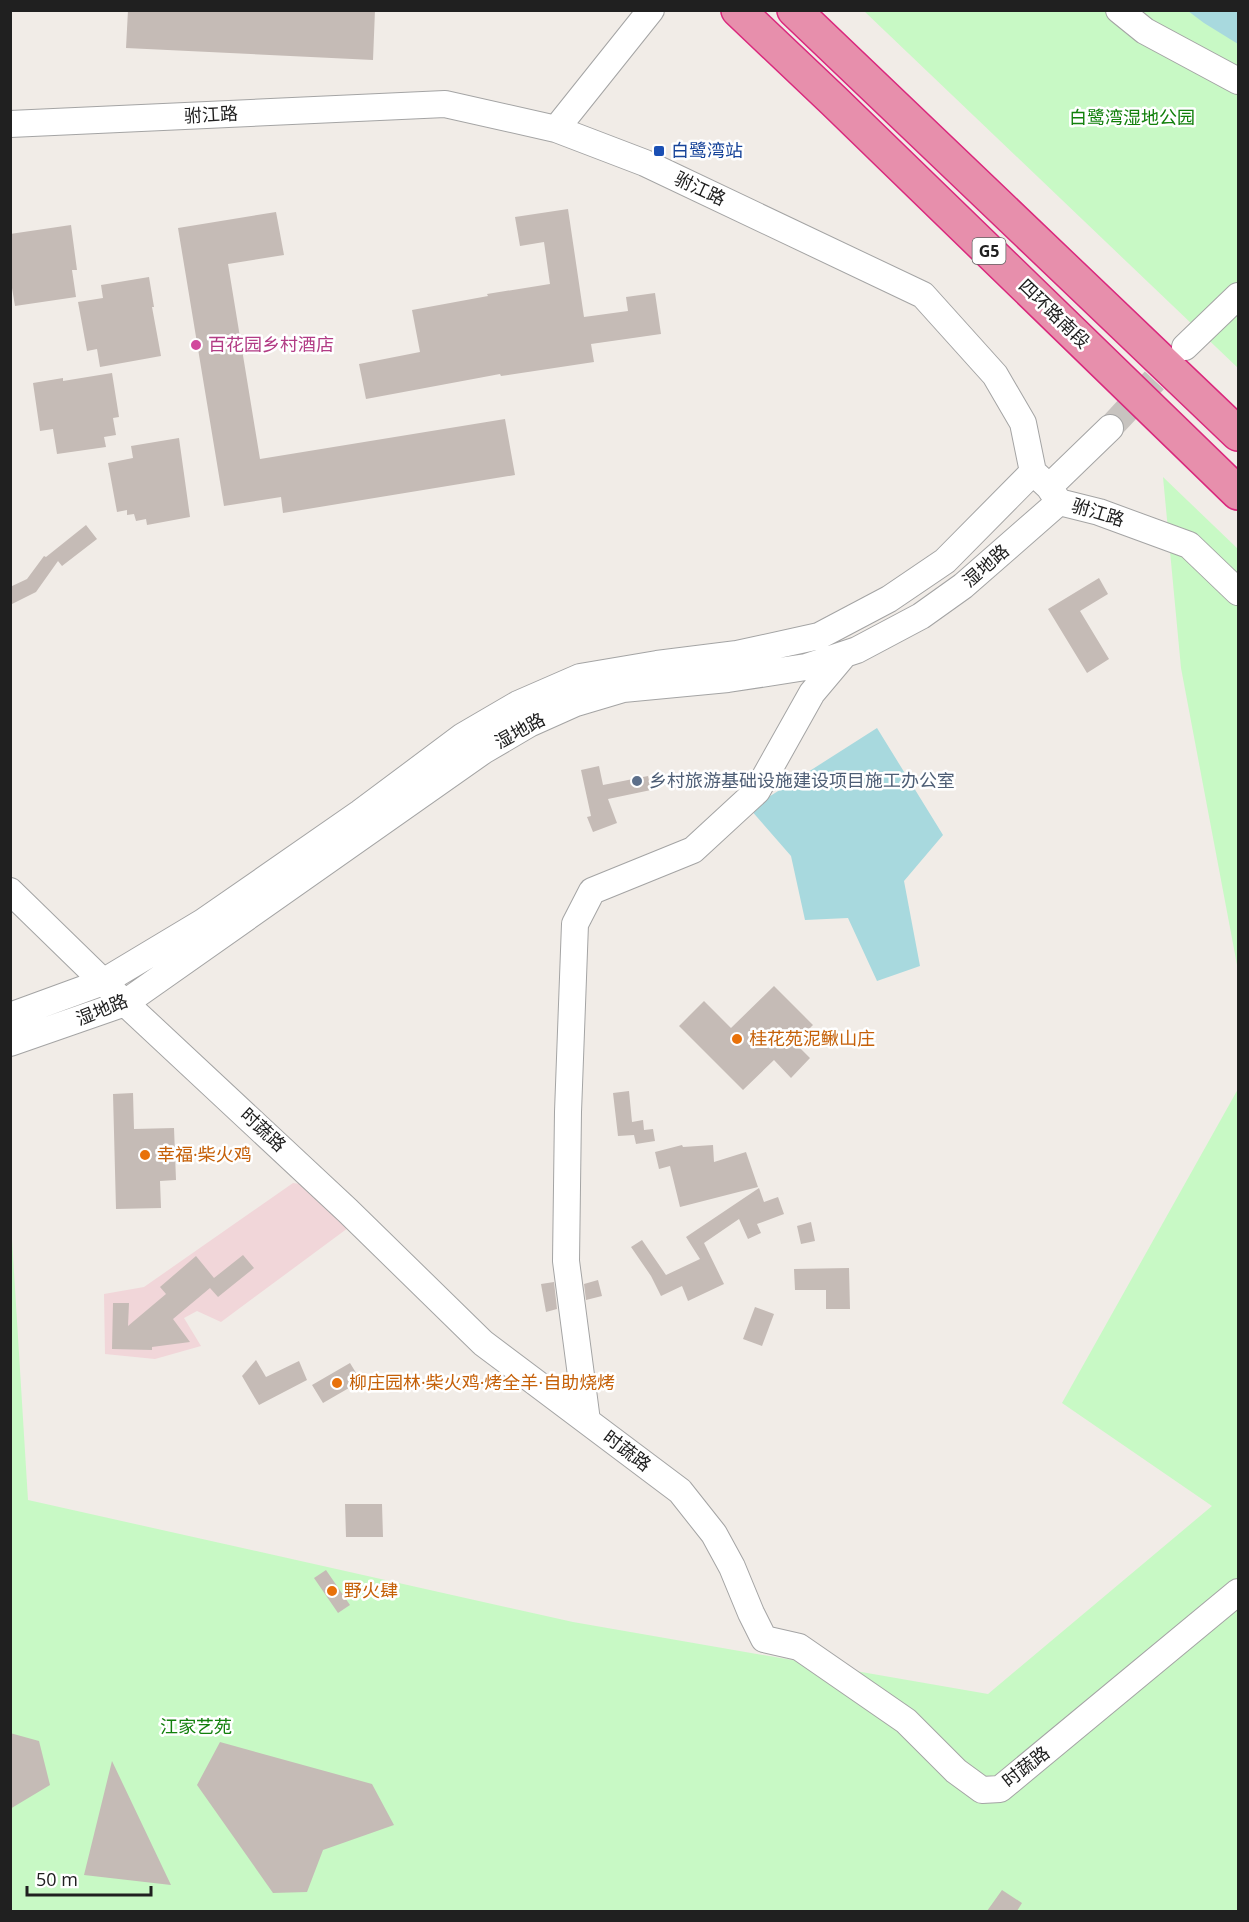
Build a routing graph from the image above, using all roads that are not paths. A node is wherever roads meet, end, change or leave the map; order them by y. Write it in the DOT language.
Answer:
graph roads {
  1 [pos="651,10"];
  2 [pos="738,10"];
  3 [pos="794,10"];
  4 [pos="1119,10"];
  5 [pos="1239,81"];
  6 [pos="10,123"];
  7 [pos="556,129"];
  8 [pos="1239,297"];
  9 [pos="1185,347"];
  10 [pos="1110,428"];
  11 [pos="1239,434"];
  12 [pos="1047,487"];
  13 [pos="1239,493"];
  14 [pos="1239,592"];
  15 [pos="844,654"];
  16 [pos="10,891"];
  17 [pos="104,982"];
  18 [pos="125,1003"];
  19 [pos="10,1016"];
  20 [pos="10,1043"];
  21 [pos="587,1421"];
  22 [pos="1239,1592"];
  1 -- 7 [label="street"];
  2 -- 13 [label="highway, 四环路南段 / G5"];
  3 -- 11 [label="highway, G5"];
  4 -- 5 [label="street"];
  6 -- 7 [label="street, 驸江路"];
  7 -- 12 [label="street, 驸江路"];
  8 -- 9 [label="street"];
  10 -- 12 [label="street"];
  12 -- 14 [label="street, 驸江路"];
  12 -- 15 [label="street, 湿地路"];
  12 -- 17 [label="street, 湿地路"];
  15 -- 18 [label="street, 湿地路"];
  15 -- 21 [label="street"];
  16 -- 17 [label="street, 时蔬路"];
  17 -- 18 [label="street, 时蔬路"];
  17 -- 19 [label="street, 湿地路"];
  18 -- 20 [label="street, 湿地路"];
  18 -- 21 [label="street, 时蔬路"];
  21 -- 22 [label="street, 时蔬路"];
}
